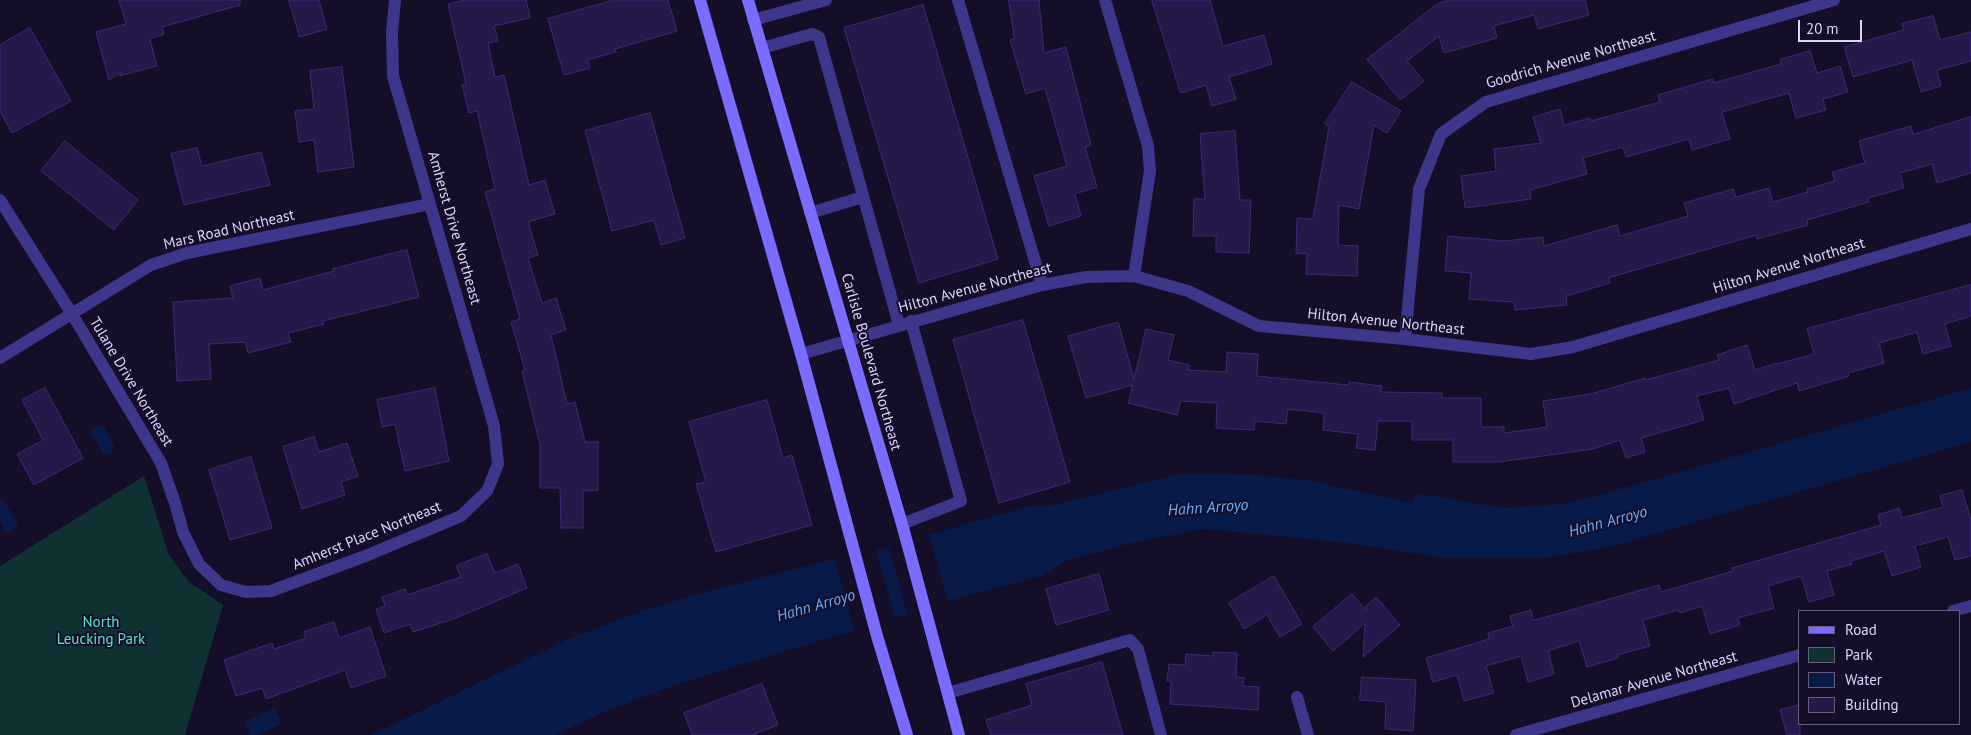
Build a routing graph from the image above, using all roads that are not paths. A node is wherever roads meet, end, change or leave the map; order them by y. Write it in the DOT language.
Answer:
graph roads {
  1 [pos="395,0"];
  2 [pos="700,0"];
  3 [pos="748,0"];
  4 [pos="826,0"];
  5 [pos="958,0"];
  6 [pos="1105,0"];
  7 [pos="1834,0"];
  8 [pos="754,20"];
  9 [pos="762,48"];
  10 [pos="863,196"];
  11 [pos="0,200"];
  12 [pos="430,204"];
  13 [pos="810,213"];
  14 [pos="1971,229"];
  15 [pos="1134,276"];
  16 [pos="1042,285"];
  17 [pos="72,314"];
  18 [pos="905,323"];
  19 [pos="1405,339"];
  20 [pos="847,340"];
  21 [pos="801,354"];
  22 [pos="0,358"];
  23 [pos="498,464"];
  24 [pos="904,530"];
  25 [pos="221,585"];
  26 [pos="1971,606"];
  27 [pos="1957,610"];
  28 [pos="1798,656"];
  29 [pos="948,692"];
  30 [pos="1297,697"];
  31 [pos="907,735"];
  32 [pos="960,735"];
  33 [pos="1162,735"];
  34 [pos="1308,735"];
  35 [pos="1516,735"];
  1 -- 12 [label="street, Amherst Drive Northeast"];
  2 -- 21 [label="main road"];
  3 -- 8 [label="main road, Carlisle Boulevard Northeast"];
  4 -- 8 [label="street"];
  5 -- 16 [label="street"];
  6 -- 15 [label="street"];
  7 -- 19 [label="street, Goodrich Avenue Northeast"];
  8 -- 9 [label="main road, Carlisle Boulevard Northeast"];
  9 -- 10 [label="street"];
  9 -- 13 [label="main road, Carlisle Boulevard Northeast"];
  10 -- 13 [label="street"];
  10 -- 18 [label="street"];
  11 -- 17 [label="street, Tulane Drive Northeast"];
  12 -- 17 [label="street, Mars Road Northeast"];
  12 -- 23 [label="street, Amherst Drive Northeast"];
  13 -- 20 [label="main road, Carlisle Boulevard Northeast"];
  14 -- 19 [label="street, Hilton Avenue Northeast"];
  15 -- 16 [label="street, Hilton Avenue Northeast"];
  15 -- 19 [label="street, Hilton Avenue Northeast"];
  16 -- 18 [label="street, Hilton Avenue Northeast"];
  17 -- 22 [label="street, Mars Road Northeast"];
  17 -- 25 [label="street, Tulane Drive Northeast"];
  18 -- 20 [label="street, Hilton Avenue Northeast"];
  18 -- 24 [label="street"];
  20 -- 21 [label="street, Hilton Avenue Northeast"];
  20 -- 24 [label="main road, Carlisle Boulevard Northeast"];
  21 -- 31 [label="main road"];
  23 -- 25 [label="street, Amherst Place Northeast"];
  24 -- 29 [label="main road, Carlisle Boulevard Northeast"];
  26 -- 27 [label="street"];
  28 -- 35 [label="street, Delamar Avenue Northeast"];
  29 -- 32 [label="main road, Carlisle Boulevard Northeast"];
  29 -- 33 [label="street"];
  30 -- 34 [label="street"];
}
